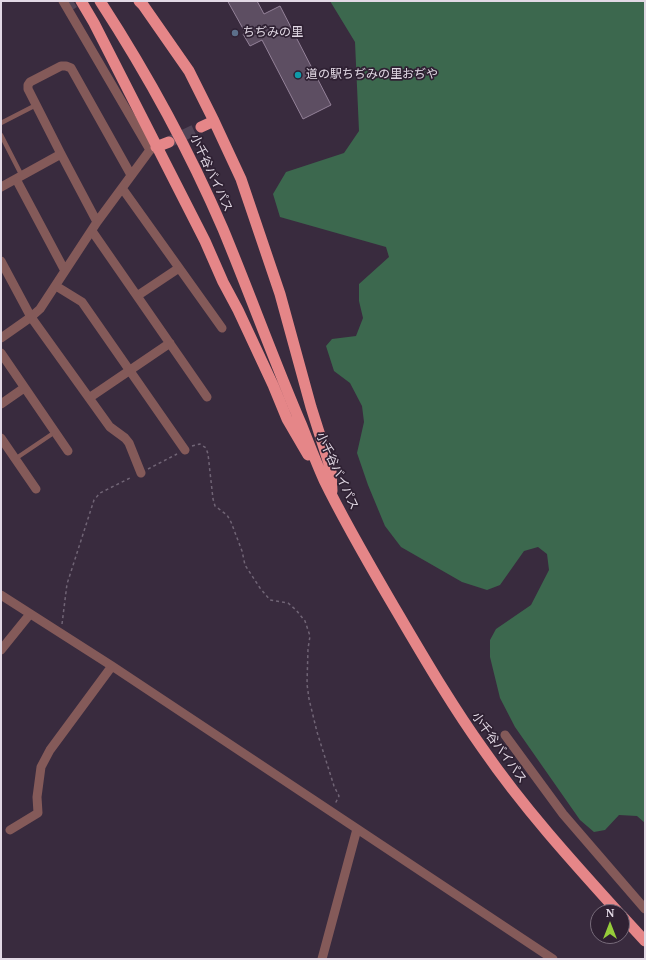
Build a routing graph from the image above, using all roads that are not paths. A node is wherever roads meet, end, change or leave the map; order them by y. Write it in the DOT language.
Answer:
graph roads {
  1 [pos="63,1"];
  2 [pos="81,1"];
  3 [pos="100,1"];
  4 [pos="139,1"];
  5 [pos="36,105"];
  6 [pos="214,121"];
  7 [pos="1,123"];
  8 [pos="201,127"];
  9 [pos="1,135"];
  10 [pos="169,142"];
  11 [pos="153,149"];
  12 [pos="61,154"];
  13 [pos="131,175"];
  14 [pos="19,177"];
  15 [pos="1,187"];
  16 [pos="122,188"];
  17 [pos="97,222"];
  18 [pos="92,231"];
  19 [pos="1,261"];
  20 [pos="179,268"];
  21 [pos="65,271"];
  22 [pos="56,286"];
  23 [pos="137,296"];
  24 [pos="31,317"];
  25 [pos="222,328"];
  26 [pos="1,338"];
  27 [pos="170,343"];
  28 [pos="1,353"];
  29 [pos="130,371"];
  30 [pos="24,388"];
  31 [pos="208,397"];
  32 [pos="89,398"];
  33 [pos="1,404"];
  34 [pos="55,432"];
  35 [pos="1,438"];
  36 [pos="185,450"];
  37 [pos="68,451"];
  38 [pos="15,459"];
  39 [pos="141,473"];
  40 [pos="324,479"];
  41 [pos="36,489"];
  42 [pos="333,498"];
  43 [pos="1,595"];
  44 [pos="30,614"];
  45 [pos="1,650"];
  46 [pos="112,666"];
  47 [pos="506,735"];
  48 [pos="357,829"];
  49 [pos="10,830"];
  50 [pos="611,904"];
  51 [pos="645,909"];
  52 [pos="630,925"];
  53 [pos="645,941"];
  54 [pos="322,959"];
  55 [pos="553,959"];
  1 -- 11 [label="street"];
  2 -- 11 [label="highway"];
  3 -- 40 [label="highway, 小千谷バイパス"];
  4 -- 6 [label="highway"];
  5 -- 7 [label="lane"];
  5 -- 12 [label="street"];
  5 -- 13 [label="street"];
  6 -- 8 [label="highway"];
  6 -- 42 [label="highway"];
  9 -- 14 [label="lane"];
  10 -- 11 [label="highway"];
  11 -- 13 [label="street"];
  11 -- 40 [label="highway"];
  12 -- 14 [label="street"];
  12 -- 17 [label="street"];
  13 -- 16 [label="street"];
  14 -- 15 [label="street"];
  14 -- 21 [label="street"];
  16 -- 17 [label="street"];
  16 -- 20 [label="street"];
  17 -- 18 [label="street"];
  18 -- 21 [label="street"];
  18 -- 23 [label="street"];
  19 -- 24 [label="street"];
  20 -- 23 [label="street"];
  20 -- 25 [label="street"];
  21 -- 22 [label="street"];
  22 -- 24 [label="street"];
  22 -- 29 [label="street"];
  23 -- 27 [label="street"];
  24 -- 26 [label="street"];
  24 -- 32 [label="street"];
  27 -- 29 [label="street"];
  27 -- 31 [label="street"];
  28 -- 30 [label="street"];
  29 -- 32 [label="street"];
  29 -- 36 [label="street"];
  30 -- 33 [label="street"];
  30 -- 34 [label="street"];
  32 -- 39 [label="street"];
  34 -- 37 [label="street"];
  34 -- 38 [label="lane"];
  35 -- 38 [label="street"];
  38 -- 41 [label="street"];
  40 -- 42 [label="highway, 小千谷バイパス"];
  42 -- 50 [label="highway, 小千谷バイパス"];
  43 -- 44 [label="street"];
  44 -- 45 [label="street"];
  44 -- 46 [label="street"];
  46 -- 48 [label="street"];
  46 -- 49 [label="street"];
  47 -- 51 [label="street"];
  48 -- 54 [label="street"];
  48 -- 55 [label="street"];
  52 -- 53 [label="highway"];
}
